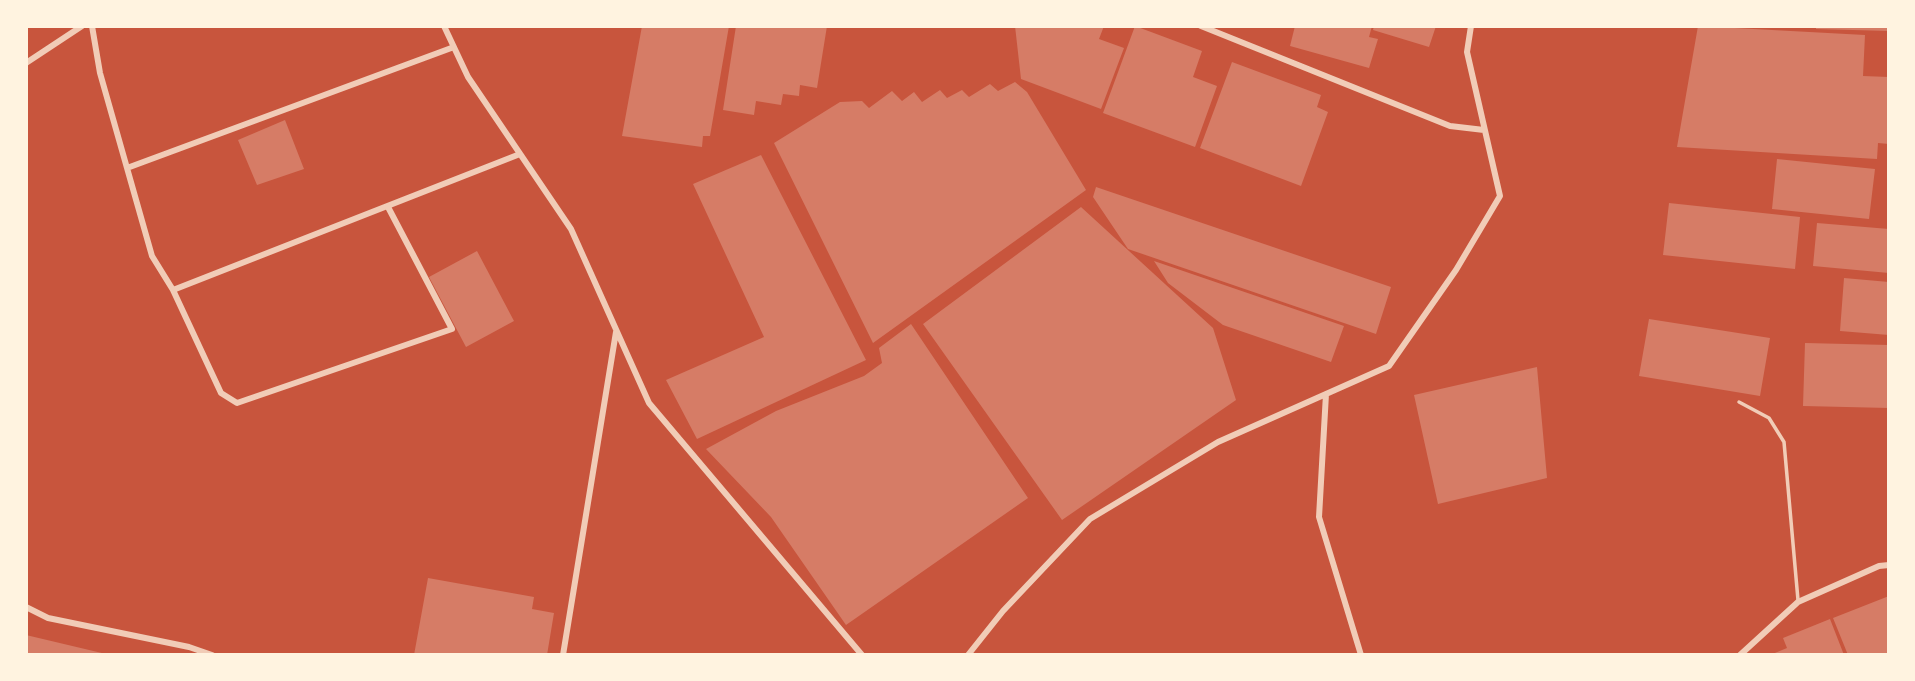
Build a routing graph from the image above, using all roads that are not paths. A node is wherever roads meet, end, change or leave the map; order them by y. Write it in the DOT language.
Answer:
graph roads {
  1 [pos="82,26"];
  2 [pos="92,26"];
  3 [pos="444,26"];
  4 [pos="1201,26"];
  5 [pos="1471,26"];
  6 [pos="454,47"];
  7 [pos="26,63"];
  8 [pos="1485,130"];
  9 [pos="520,154"];
  10 [pos="127,167"];
  11 [pos="388,207"];
  12 [pos="173,290"];
  13 [pos="617,331"];
  14 [pos="1326,394"];
  15 [pos="1739,402"];
  16 [pos="1889,565"];
  17 [pos="1798,602"];
  18 [pos="26,607"];
  19 [pos="212,655"];
  20 [pos="563,655"];
  21 [pos="862,655"];
  22 [pos="968,655"];
  23 [pos="1361,655"];
  24 [pos="1740,655"];
  1 -- 7 [label="street"];
  2 -- 10 [label="street"];
  3 -- 6 [label="street"];
  4 -- 8 [label="street"];
  5 -- 8 [label="street"];
  6 -- 9 [label="street"];
  6 -- 10 [label="street"];
  8 -- 14 [label="street"];
  9 -- 11 [label="street"];
  9 -- 13 [label="street"];
  10 -- 12 [label="street"];
  11 -- 12 [label="street"];
  11 -- 12 [label="street"];
  13 -- 20 [label="street"];
  13 -- 21 [label="street"];
  14 -- 22 [label="street"];
  14 -- 23 [label="street"];
  15 -- 17 [label="lane"];
  16 -- 17 [label="street"];
  17 -- 24 [label="street"];
  18 -- 19 [label="street"];
}
